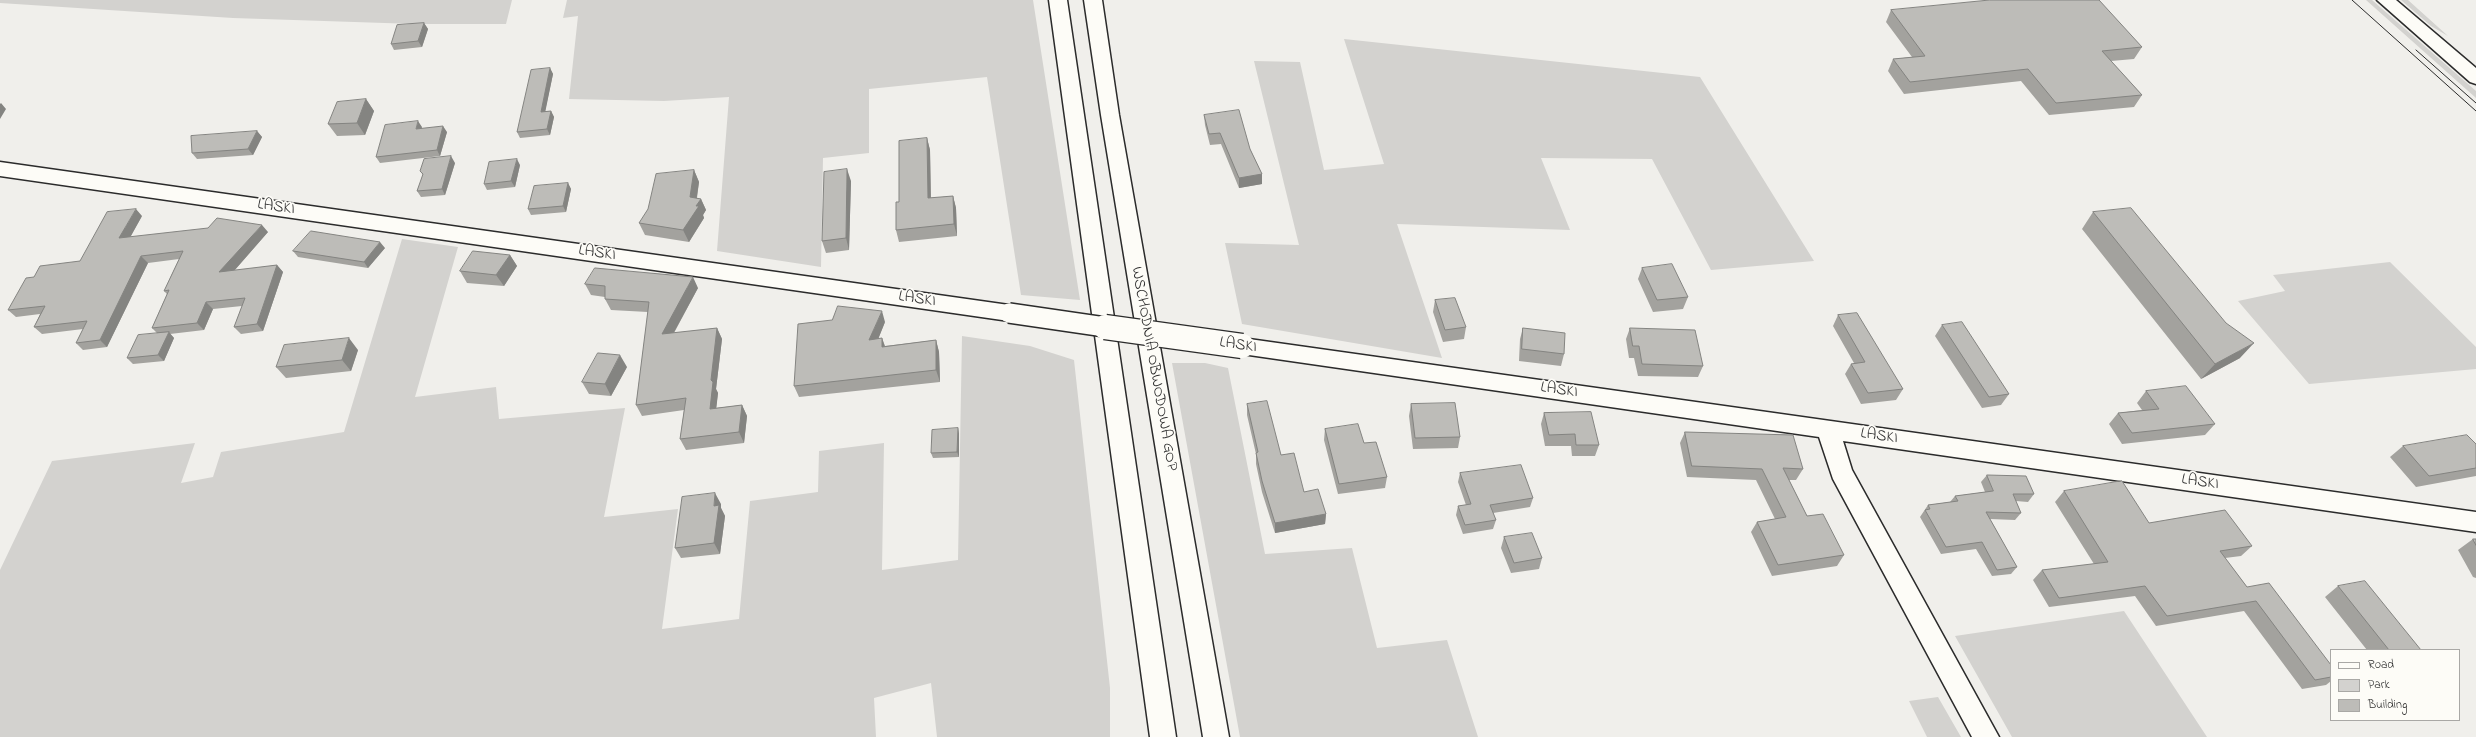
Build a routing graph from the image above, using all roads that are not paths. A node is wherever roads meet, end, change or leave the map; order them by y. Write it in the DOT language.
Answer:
graph roads {
  1 [pos="1058,0"];
  2 [pos="1093,0"];
  3 [pos="2386,0"];
  4 [pos="2476,78"];
  5 [pos="0,169"];
  6 [pos="1828,430"];
  7 [pos="2476,522"];
  8 [pos="1163,737"];
  9 [pos="1216,737"];
  10 [pos="1986,737"];
  1 -- 8 [label="main road"];
  2 -- 9 [label="main road, WSCHODNIA OBWODOWA GOP"];
  3 -- 4 [label="main road"];
  5 -- 6 [label="main road, LASKI, bridge"];
  6 -- 7 [label="main road, LASKI"];
  6 -- 10 [label="main road"];
}
